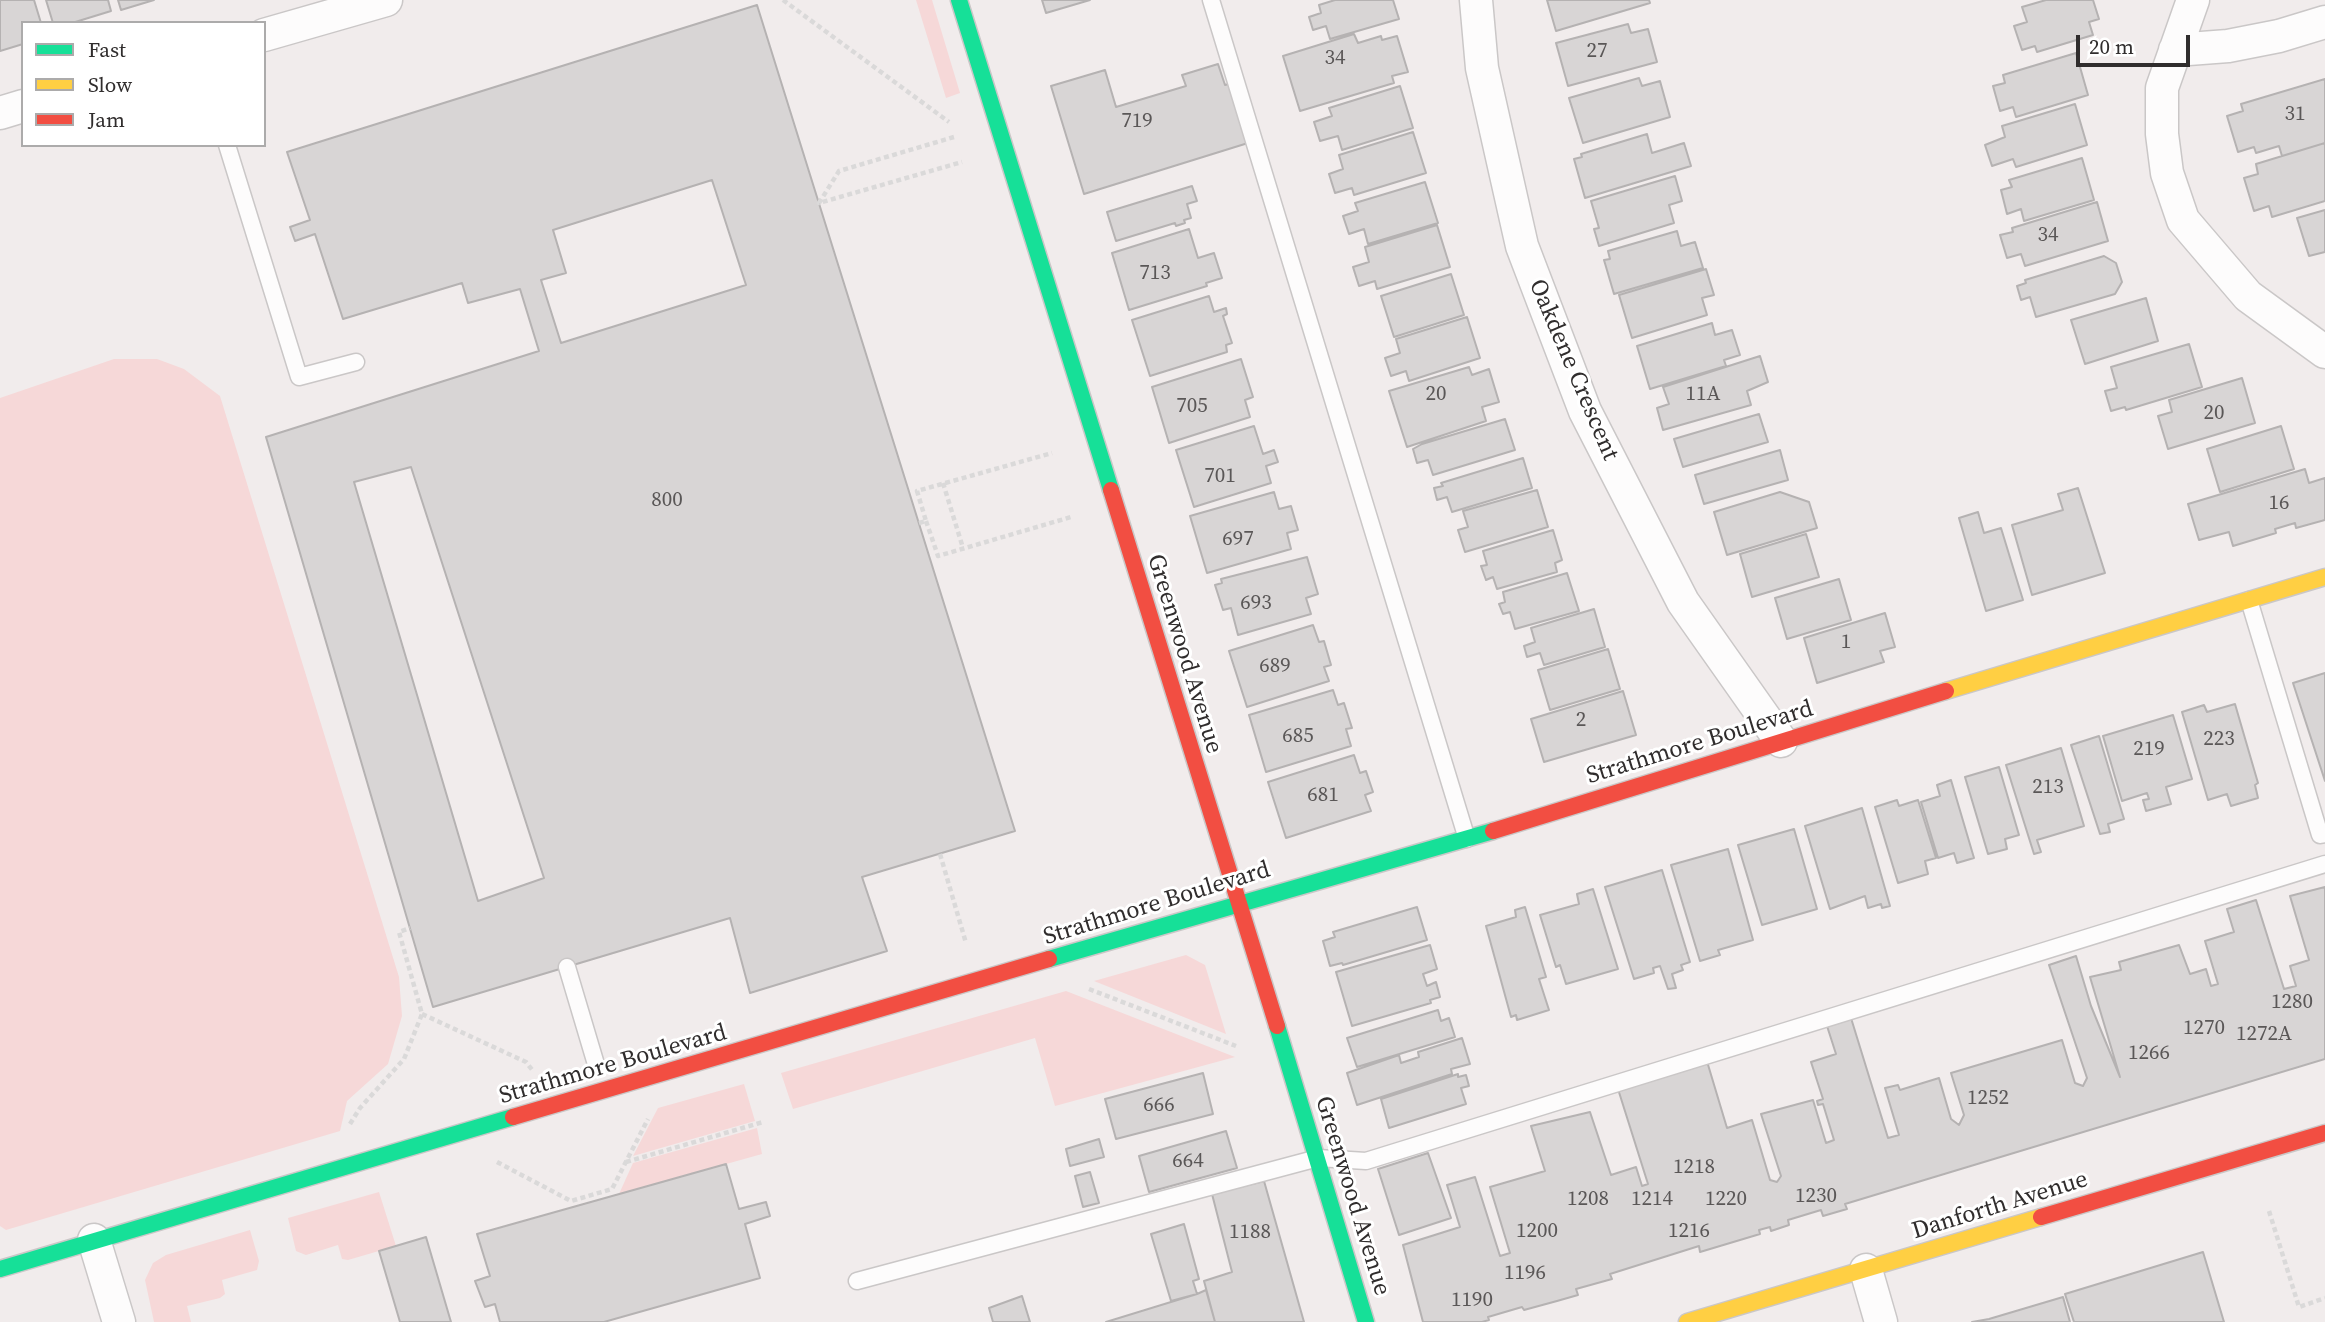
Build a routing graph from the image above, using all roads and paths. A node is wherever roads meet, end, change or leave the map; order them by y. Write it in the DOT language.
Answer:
graph roads {
  1 [pos="386,0"];
  2 [pos="783,0"];
  3 [pos="959,0"];
  4 [pos="1211,0"];
  5 [pos="1476,0"];
  6 [pos="2193,0"];
  7 [pos="2325,22"];
  8 [pos="266,34"];
  9 [pos="2175,50"];
  10 [pos="21,107"];
  11 [pos="0,113"];
  12 [pos="949,122"];
  13 [pos="954,136"];
  14 [pos="228,147"];
  15 [pos="962,162"];
  16 [pos="2325,352"];
  17 [pos="356,362"];
  18 [pos="1052,453"];
  19 [pos="943,483"];
  20 [pos="1071,517"];
  21 [pos="926,522"];
  22 [pos="919,523"];
  23 [pos="963,548"];
  24 [pos="2325,578"];
  25 [pos="2249,600"];
  26 [pos="1781,741"];
  27 [pos="2325,834"];
  28 [pos="1467,839"];
  29 [pos="940,854"];
  30 [pos="2325,864"];
  31 [pos="1237,906"];
  32 [pos="410,928"];
  33 [pos="968,951"];
  34 [pos="567,967"];
  35 [pos="1084,987"];
  36 [pos="422,1014"];
  37 [pos="1236,1046"];
  38 [pos="595,1061"];
  39 [pos="537,1076"];
  40 [pos="649,1117"];
  41 [pos="764,1122"];
  42 [pos="2325,1133"];
  43 [pos="344,1134"];
  44 [pos="485,1156"];
  45 [pos="1318,1158"];
  46 [pos="625,1162"];
  47 [pos="2269,1211"];
  48 [pos="94,1240"];
  49 [pos="0,1269"];
  50 [pos="1866,1270"];
  51 [pos="857,1281"];
  52 [pos="2325,1298"];
  53 [pos="118,1322"];
  54 [pos="1366,1322"];
  55 [pos="1687,1322"];
  56 [pos="1881,1322"];
  1 -- 8 [label="street"];
  2 -- 12 [label="path"];
  3 -- 31 [label="street, Greenwood Avenue"];
  4 -- 28 [label="lane"];
  5 -- 26 [label="street, Oakdene Crescent"];
  6 -- 9 [label="street"];
  7 -- 9 [label="street"];
  9 -- 16 [label="street"];
  10 -- 11 [label="street"];
  13 -- 15 [label="path"];
  14 -- 17 [label="lane"];
  18 -- 19 [label="path"];
  19 -- 21 [label="path"];
  19 -- 23 [label="path"];
  20 -- 23 [label="path"];
  21 -- 22 [label="path"];
  21 -- 23 [label="path"];
  24 -- 25 [label="street, Strathmore Boulevard"];
  25 -- 26 [label="street, Strathmore Boulevard"];
  25 -- 27 [label="lane"];
  26 -- 28 [label="street, Strathmore Boulevard"];
  28 -- 31 [label="street, Strathmore Boulevard"];
  29 -- 33 [label="path"];
  30 -- 45 [label="lane"];
  31 -- 45 [label="street, Greenwood Avenue"];
  31 -- 48 [label="street, Strathmore Boulevard"];
  32 -- 36 [label="path"];
  34 -- 38 [label="lane"];
  35 -- 37 [label="path"];
  36 -- 39 [label="path"];
  36 -- 43 [label="path"];
  40 -- 46 [label="path"];
  41 -- 46 [label="path"];
  42 -- 50 [label="street, Danforth Avenue"];
  44 -- 46 [label="path"];
  45 -- 51 [label="lane"];
  45 -- 54 [label="street, Greenwood Avenue"];
  47 -- 52 [label="path"];
  48 -- 49 [label="street, Strathmore Boulevard"];
  48 -- 53 [label="street"];
  50 -- 55 [label="street, Danforth Avenue"];
  50 -- 56 [label="street"];
}
